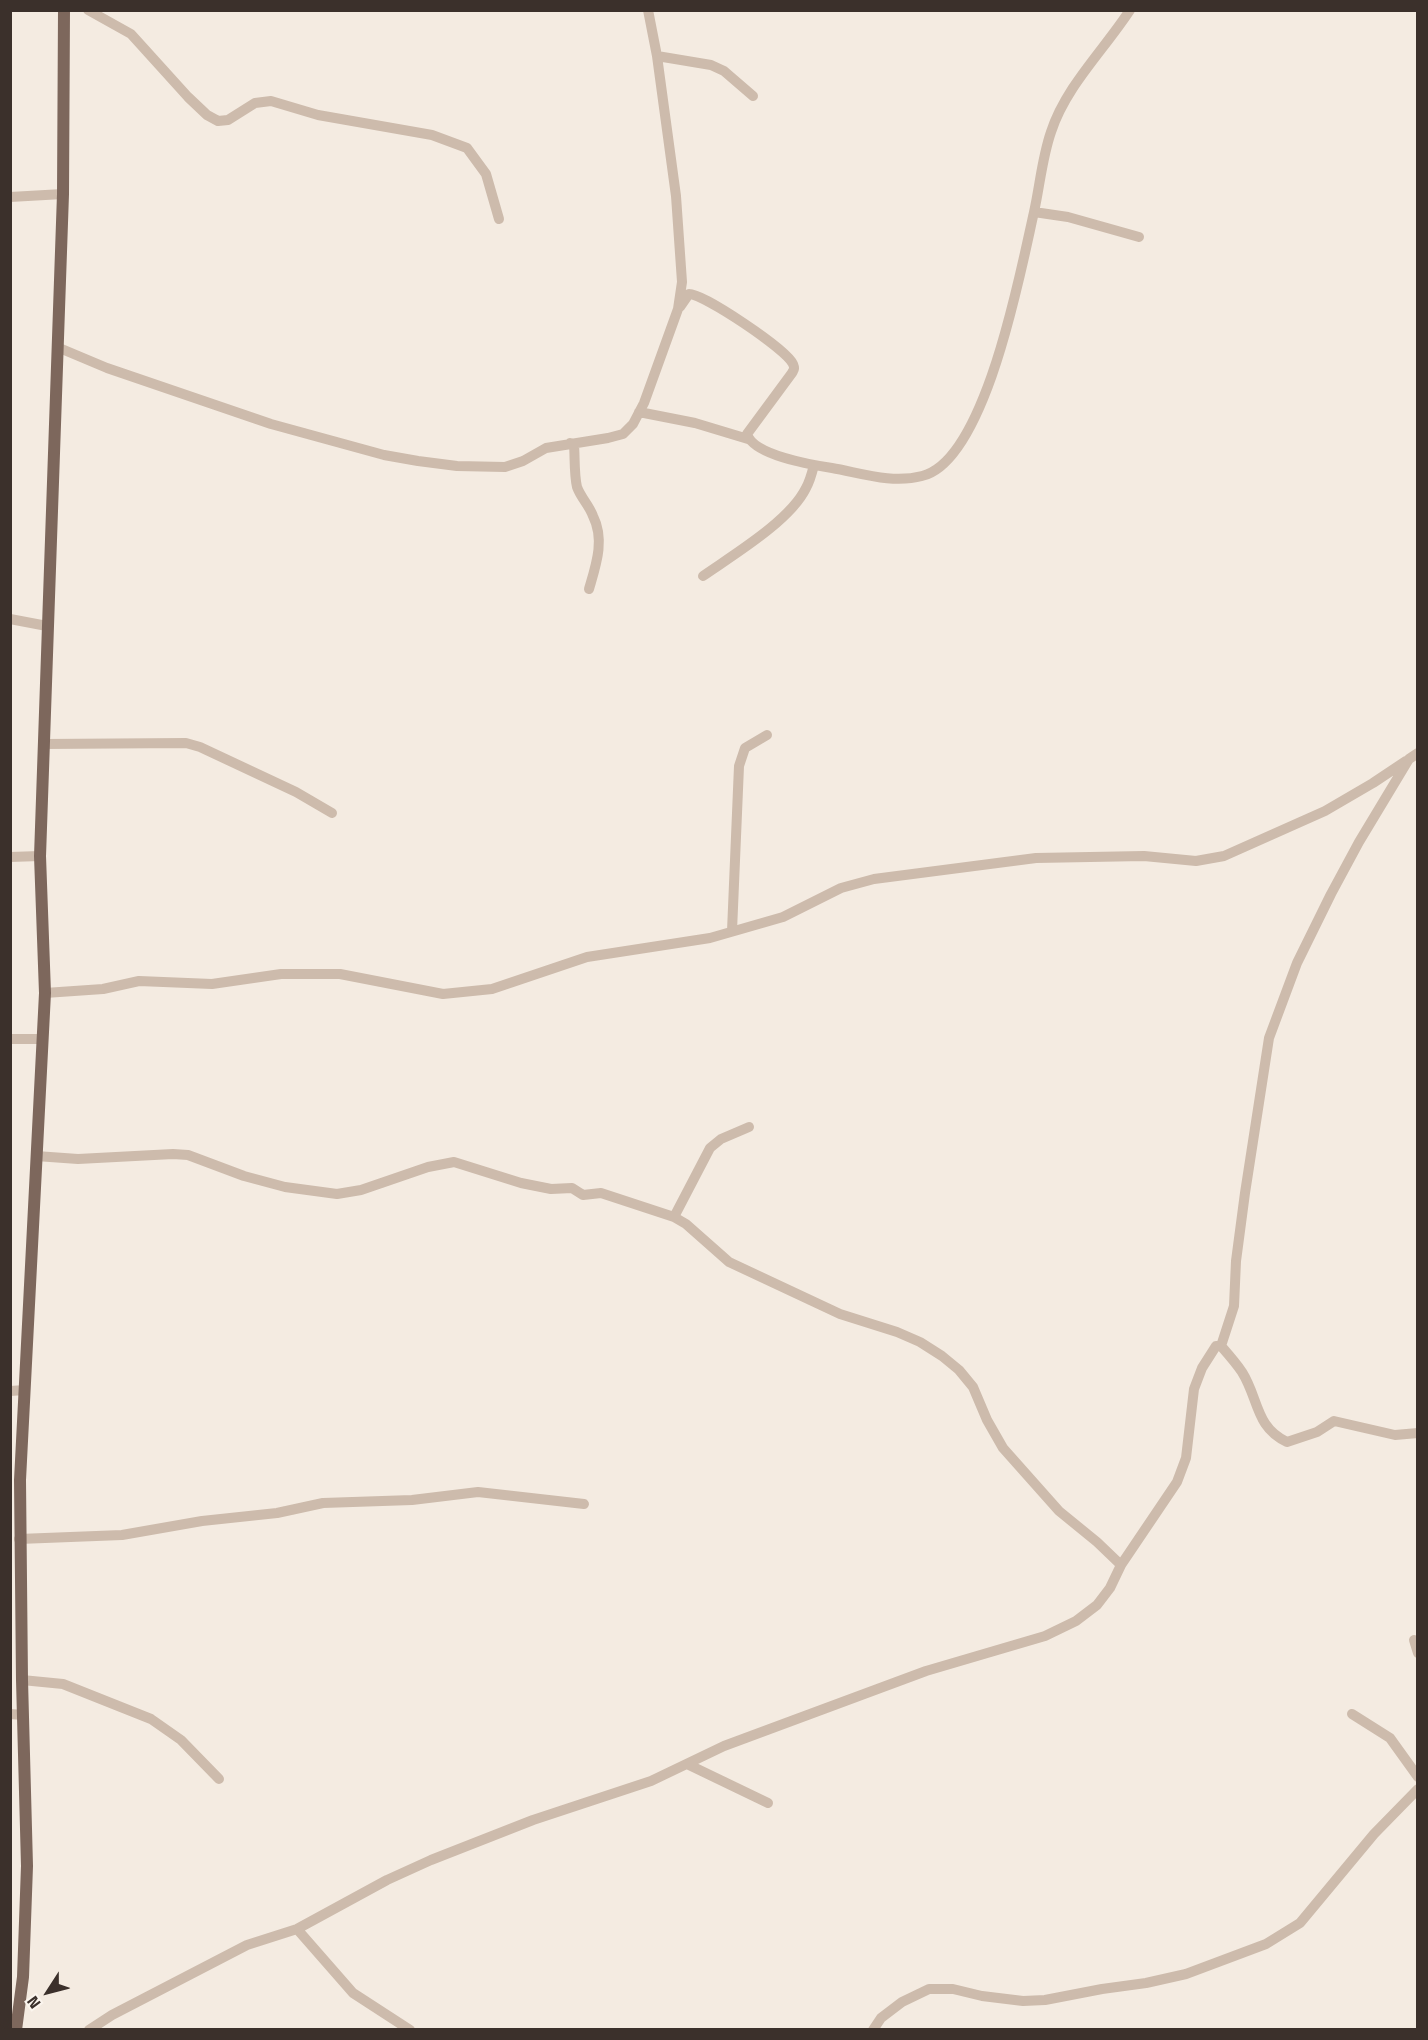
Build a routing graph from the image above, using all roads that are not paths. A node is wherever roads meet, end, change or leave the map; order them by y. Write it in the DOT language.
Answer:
graph roads {
  1 [pos="64,10"];
  2 [pos="88,10"];
  3 [pos="648,10"];
  4 [pos="1130,10"];
  5 [pos="657,56"];
  6 [pos="753,96"];
  7 [pos="63,194"];
  8 [pos="10,197"];
  9 [pos="1034,212"];
  10 [pos="499,219"];
  11 [pos="1139,237"];
  12 [pos="678,309"];
  13 [pos="57,347"];
  14 [pos="639,412"];
  15 [pos="748,439"];
  16 [pos="570,443"];
  17 [pos="814,465"];
  18 [pos="703,576"];
  19 [pos="589,589"];
  20 [pos="10,619"];
  21 [pos="47,626"];
  22 [pos="767,735"];
  23 [pos="44,744"];
  24 [pos="1413,756"];
  25 [pos="1396,782"];
  26 [pos="1373,783"];
  27 [pos="332,813"];
  28 [pos="40,856"];
  29 [pos="10,857"];
  30 [pos="732,932"];
  31 [pos="45,993"];
  32 [pos="10,1039"];
  33 [pos="41,1039"];
  34 [pos="749,1127"];
  35 [pos="36,1156"];
  36 [pos="674,1217"];
  37 [pos="1221,1346"];
  38 [pos="25,1390"];
  39 [pos="10,1391"];
  40 [pos="1418,1433"];
  41 [pos="584,1504"];
  42 [pos="19,1539"];
  43 [pos="1121,1565"];
  44 [pos="1414,1640"];
  45 [pos="1418,1653"];
  46 [pos="22,1680"];
  47 [pos="17,1714"];
  48 [pos="1352,1714"];
  49 [pos="687,1764"];
  50 [pos="1418,1777"];
  51 [pos="219,1779"];
  52 [pos="1418,1789"];
  53 [pos="768,1803"];
  54 [pos="297,1929"];
  55 [pos="16,2030"];
  56 [pos="89,2030"];
  57 [pos="410,2030"];
  58 [pos="873,2030"];
  1 -- 7 [label="main road"];
  2 -- 10 [label="street"];
  3 -- 5 [label="street"];
  4 -- 9 [label="street"];
  5 -- 6 [label="street"];
  5 -- 12 [label="street"];
  7 -- 8 [label="street"];
  7 -- 13 [label="main road"];
  9 -- 11 [label="street"];
  9 -- 17 [label="street"];
  12 -- 14 [label="street"];
  12 -- 15 [label="street"];
  13 -- 16 [label="street"];
  13 -- 21 [label="main road"];
  14 -- 15 [label="street"];
  14 -- 16 [label="street"];
  15 -- 17 [label="street"];
  16 -- 19 [label="street"];
  17 -- 18 [label="street"];
  20 -- 21 [label="street"];
  21 -- 23 [label="main road"];
  22 -- 30 [label="street"];
  23 -- 27 [label="street"];
  23 -- 28 [label="main road"];
  24 -- 25 [label="street"];
  24 -- 26 [label="street"];
  25 -- 26 [label="street"];
  25 -- 37 [label="street"];
  26 -- 30 [label="street"];
  28 -- 29 [label="street"];
  28 -- 31 [label="main road"];
  30 -- 31 [label="street"];
  31 -- 33 [label="main road"];
  32 -- 33 [label="street"];
  33 -- 35 [label="main road"];
  34 -- 36 [label="street"];
  35 -- 36 [label="street"];
  35 -- 38 [label="main road"];
  36 -- 43 [label="street"];
  37 -- 40 [label="street"];
  37 -- 43 [label="street"];
  38 -- 39 [label="street"];
  38 -- 42 [label="main road"];
  41 -- 42 [label="street"];
  42 -- 46 [label="main road"];
  43 -- 49 [label="street"];
  44 -- 45 [label="street"];
  46 -- 47 [label="main road"];
  46 -- 51 [label="street"];
  47 -- 55 [label="main road"];
  48 -- 50 [label="street"];
  49 -- 53 [label="street"];
  49 -- 54 [label="street"];
  52 -- 58 [label="street"];
  54 -- 56 [label="street"];
  54 -- 57 [label="street"];
}
